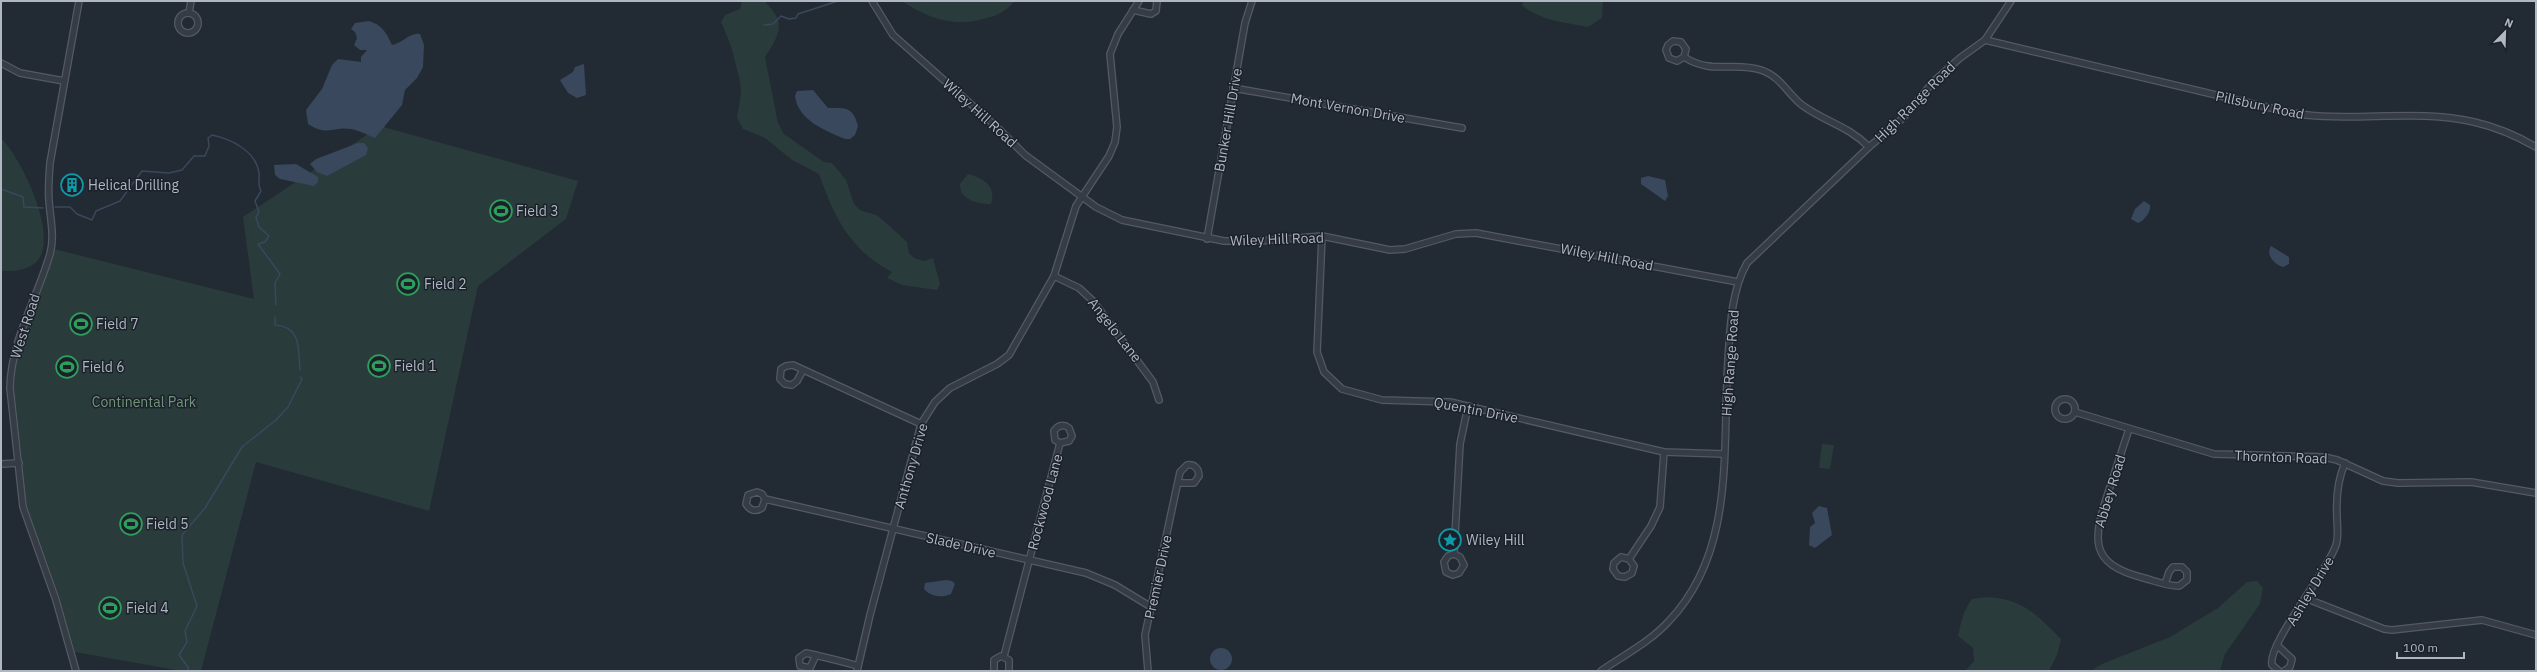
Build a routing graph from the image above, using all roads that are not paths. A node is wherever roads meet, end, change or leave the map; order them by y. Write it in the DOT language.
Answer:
graph roads {
  1 [pos="79,1"];
  2 [pos="191,1"];
  3 [pos="872,1"];
  4 [pos="1139,1"];
  5 [pos="1157,1"];
  6 [pos="1252,1"];
  7 [pos="2011,1"];
  8 [pos="1133,10"];
  9 [pos="189,13"];
  10 [pos="1985,40"];
  11 [pos="1684,57"];
  12 [pos="1,63"];
  13 [pos="64,81"];
  14 [pos="1233,88"];
  15 [pos="1462,128"];
  16 [pos="1869,147"];
  17 [pos="2536,147"];
  18 [pos="1081,196"];
  19 [pos="1322,236"];
  20 [pos="1207,240"];
  21 [pos="1054,276"];
  22 [pos="1738,282"];
  23 [pos="803,370"];
  24 [pos="1160,400"];
  25 [pos="1468,406"];
  26 [pos="2075,412"];
  27 [pos="921,424"];
  28 [pos="2129,429"];
  29 [pos="1060,443"];
  30 [pos="1664,452"];
  31 [pos="1724,454"];
  32 [pos="19,463"];
  33 [pos="1,464"];
  34 [pos="2345,464"];
  35 [pos="1178,483"];
  36 [pos="2536,493"];
  37 [pos="765,499"];
  38 [pos="893,529"];
  39 [pos="1454,554"];
  40 [pos="1629,559"];
  41 [pos="1030,561"];
  42 [pos="2165,584"];
  43 [pos="2305,598"];
  44 [pos="1151,607"];
  45 [pos="2536,635"];
  46 [pos="2278,646"];
  47 [pos="816,655"];
  48 [pos="1004,656"];
  49 [pos="857,668"];
  50 [pos="76,671"];
  51 [pos="994,671"];
  52 [pos="1009,671"];
  53 [pos="1148,671"];
  54 [pos="1601,671"];
  55 [pos="2279,671"];
  56 [pos="2284,671"];
  1 -- 13 [label="street, West Road"];
  2 -- 9 [label="street"];
  3 -- 18 [label="street, Wiley Hill Road"];
  4 -- 8 [label="street, Anthony Drive"];
  5 -- 8 [label="street"];
  6 -- 14 [label="street, Bunker Hill Drive"];
  7 -- 10 [label="street, High Range Road"];
  8 -- 18 [label="street, Anthony Drive"];
  10 -- 16 [label="street, High Range Road"];
  10 -- 17 [label="street, Pillsbury Road"];
  11 -- 16 [label="street"];
  12 -- 13 [label="street"];
  13 -- 32 [label="street, West Road"];
  14 -- 15 [label="street, Mont Vernon Drive"];
  14 -- 20 [label="street, Bunker Hill Drive"];
  16 -- 22 [label="street, High Range Road"];
  18 -- 20 [label="street, Wiley Hill Road"];
  18 -- 21 [label="street, Anthony Drive"];
  19 -- 20 [label="street, Wiley Hill Road"];
  19 -- 22 [label="street, Wiley Hill Road"];
  19 -- 25 [label="street, Quentin Drive"];
  21 -- 24 [label="street, Angelo Lane"];
  21 -- 27 [label="street, Anthony Drive"];
  22 -- 31 [label="street, High Range Road"];
  23 -- 27 [label="street"];
  25 -- 30 [label="street, Quentin Drive"];
  25 -- 39 [label="street"];
  26 -- 28 [label="street, Thornton Road"];
  27 -- 38 [label="street, Anthony Drive"];
  28 -- 34 [label="street, Thornton Road"];
  28 -- 42 [label="street, Abbey Road"];
  29 -- 41 [label="street, Rockwood Lane"];
  30 -- 31 [label="street, Quentin Drive"];
  30 -- 40 [label="street"];
  31 -- 54 [label="street, High Range Road"];
  32 -- 33 [label="street"];
  32 -- 50 [label="street, West Road"];
  34 -- 36 [label="street, Thornton Road"];
  34 -- 43 [label="street, Ashley Drive"];
  35 -- 44 [label="street, Premier Drive"];
  37 -- 38 [label="street, Slade Drive"];
  38 -- 41 [label="street, Slade Drive"];
  38 -- 49 [label="street, Anthony Drive"];
  41 -- 44 [label="street, Slade Drive"];
  41 -- 48 [label="street, Rockwood Lane"];
  43 -- 45 [label="street"];
  43 -- 46 [label="street, Ashley Drive"];
  44 -- 53 [label="street, Premier Drive"];
  46 -- 55 [label="street, Ashley Drive"];
  46 -- 56 [label="street"];
  47 -- 49 [label="street"];
  48 -- 51 [label="street"];
  48 -- 52 [label="street"];
}
